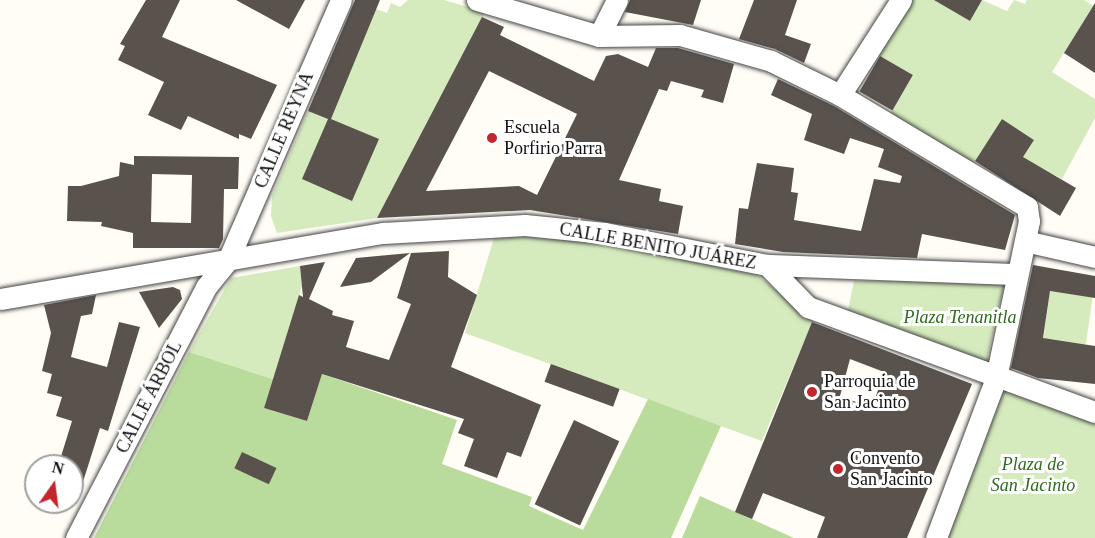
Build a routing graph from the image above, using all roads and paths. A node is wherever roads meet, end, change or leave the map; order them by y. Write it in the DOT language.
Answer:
graph roads {
  1 [pos="341,0"];
  2 [pos="477,0"];
  3 [pos="617,0"];
  4 [pos="901,0"];
  5 [pos="599,36"];
  6 [pos="840,95"];
  7 [pos="1025,242"];
  8 [pos="1095,257"];
  9 [pos="228,260"];
  10 [pos="767,265"];
  11 [pos="1017,273"];
  12 [pos="0,298"];
  13 [pos="996,378"];
  14 [pos="1095,412"];
  15 [pos="76,538"];
  16 [pos="936,538"];
  1 -- 9 [label="street, CALLE REYNA"];
  2 -- 5 [label="street"];
  3 -- 5 [label="street"];
  4 -- 6 [label="street"];
  5 -- 6 [label="street"];
  6 -- 7 [label="street"];
  7 -- 8 [label="street"];
  7 -- 11 [label="street"];
  9 -- 10 [label="street, CALLE BENITO JUÁREZ"];
  9 -- 12 [label="street, CALLE BENITO JUÁREZ"];
  9 -- 15 [label="street, CALLE ÁRBOL"];
  10 -- 11 [label="street, CALLE BENITO JUÁREZ"];
  10 -- 13 [label="street, CALLE BENITO JUÁREZ"];
  11 -- 13 [label="street"];
  13 -- 14 [label="street, CALLE BENITO JUÁREZ"];
  13 -- 16 [label="street"];
}
